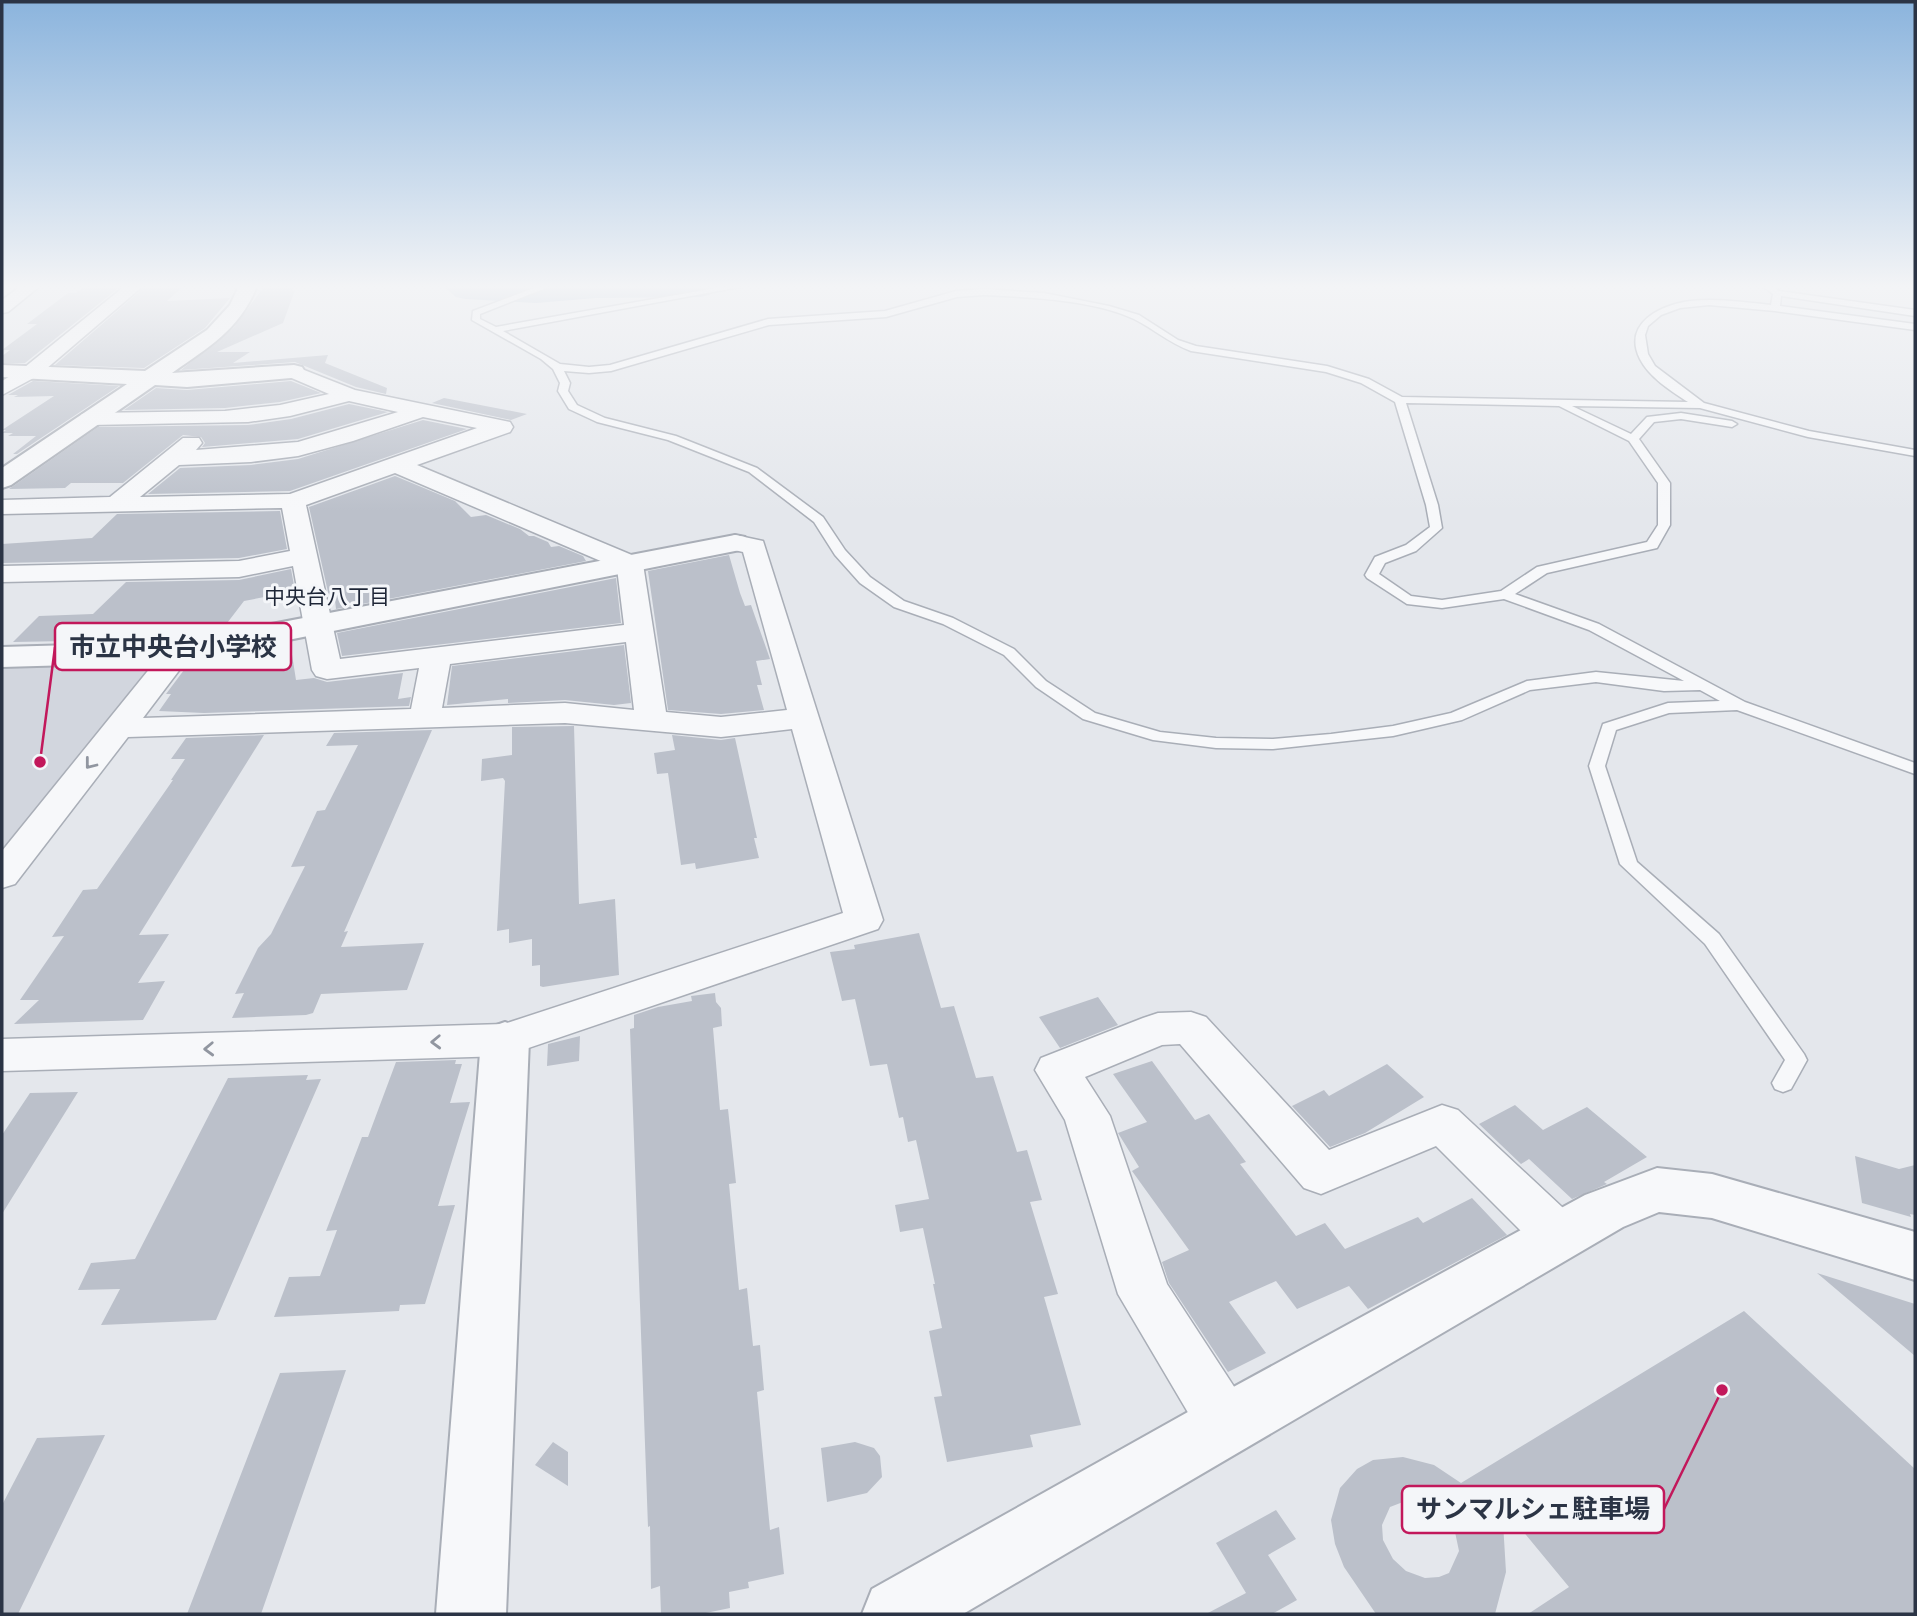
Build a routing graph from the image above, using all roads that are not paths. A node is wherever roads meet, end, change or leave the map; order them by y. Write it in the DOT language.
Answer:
graph roads {
  1 [pos="44,361"];
  2 [pos="174,361"];
  3 [pos="548,361"];
  4 [pos="633,361"];
  5 [pos="1277,361"];
  6 [pos="1647,361"];
  7 [pos="557,367"];
  8 [pos="2,371"];
  9 [pos="32,371"];
  10 [pos="294,372"];
  11 [pos="150,380"];
  12 [pos="2,389"];
  13 [pos="349,395"];
  14 [pos="1400,400"];
  15 [pos="1559,403"];
  16 [pos="1700,405"];
  17 [pos="423,410"];
  18 [pos="222,418"];
  19 [pos="90,419"];
  20 [pos="1633,439"];
  21 [pos="1915,455"];
  22 [pos="173,458"];
  23 [pos="397,465"];
  24 [pos="2,480"];
  25 [pos="293,501"];
  26 [pos="116,505"];
  27 [pos="2,507"];
  28 [pos="735,543"];
  29 [pos="303,556"];
  30 [pos="630,564"];
  31 [pos="2,574"];
  32 [pos="1505,595"];
  33 [pos="317,625"];
  34 [pos="639,632"];
  35 [pos="178,652"];
  36 [pos="2,657"];
  37 [pos="436,657"];
  38 [pos="1699,686"];
  39 [pos="1740,705"];
  40 [pos="425,718"];
  41 [pos="804,718"];
  42 [pos="651,721"];
  43 [pos="118,728"];
  44 [pos="1915,769"];
  45 [pos="2,876"];
  46 [pos="505,1040"];
  47 [pos="2,1055"];
  48 [pos="1783,1083"];
  49 [pos="1559,1236"];
  50 [pos="1915,1256"];
  51 [pos="1226,1424"];
  52 [pos="471,1614"];
  53 [pos="897,1614"];
  1 -- 9 [label="street"];
  2 -- 11 [label="street"];
  3 -- 7 [label="lane"];
  4 -- 7 [label="lane"];
  5 -- 14 [label="lane"];
  6 -- 16 [label="lane"];
  7 -- 38 [label="lane"];
  8 -- 9 [label="street"];
  9 -- 11 [label="street"];
  9 -- 12 [label="street"];
  10 -- 11 [label="street"];
  10 -- 13 [label="street"];
  11 -- 19 [label="street"];
  13 -- 17 [label="street"];
  13 -- 18 [label="street"];
  14 -- 15 [label="lane"];
  14 -- 32 [label="lane"];
  15 -- 16 [label="lane"];
  15 -- 20 [label="lane"];
  16 -- 21 [label="lane"];
  17 -- 22 [label="street"];
  17 -- 23 [label="street"];
  18 -- 19 [label="street"];
  18 -- 22 [label="street"];
  19 -- 24 [label="street"];
  20 -- 21 [label="lane"];
  20 -- 32 [label="lane"];
  22 -- 26 [label="street"];
  23 -- 25 [label="street"];
  23 -- 30 [label="street"];
  25 -- 26 [label="street"];
  25 -- 29 [label="street"];
  26 -- 27 [label="street"];
  28 -- 30 [label="street"];
  28 -- 41 [label="street"];
  29 -- 31 [label="street"];
  29 -- 33 [label="street"];
  30 -- 33 [label="street"];
  30 -- 34 [label="street"];
  32 -- 38 [label="lane"];
  33 -- 35 [label="street"];
  33 -- 37 [label="street"];
  34 -- 37 [label="street"];
  34 -- 42 [label="street"];
  35 -- 36 [label="street"];
  35 -- 43 [label="street"];
  37 -- 40 [label="street"];
  38 -- 39 [label="lane"];
  39 -- 44 [label="lane"];
  39 -- 48 [label="lane"];
  40 -- 42 [label="street"];
  40 -- 43 [label="street"];
  41 -- 42 [label="street"];
  41 -- 46 [label="street"];
  43 -- 45 [label="street, one-way"];
  46 -- 47 [label="street, one-way"];
  46 -- 52 [label="street"];
  49 -- 50 [label="street"];
  49 -- 51 [label="street"];
  49 -- 51 [label="street"];
  51 -- 53 [label="street"];
}
